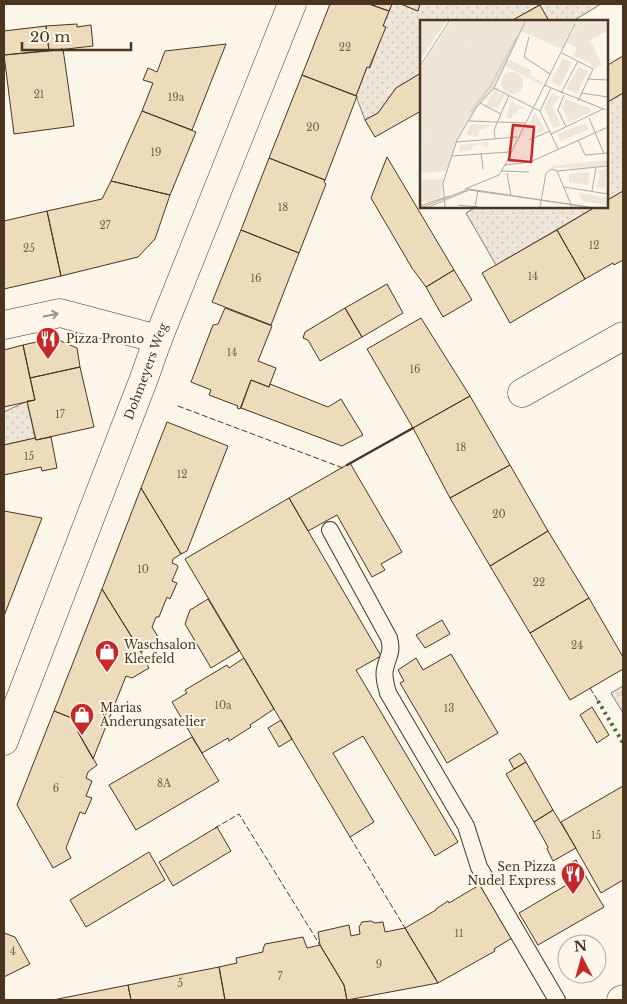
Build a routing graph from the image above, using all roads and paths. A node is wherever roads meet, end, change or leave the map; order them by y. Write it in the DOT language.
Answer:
graph roads {
  1 [pos="292,4"];
  2 [pos="4,325"];
  3 [pos="623,336"];
  4 [pos="158,339"];
  5 [pos="522,393"];
  6 [pos="330,530"];
  7 [pos="4,741"];
  8 [pos="557,1000"];
  1 -- 4 [label="street, Dohmeyers Weg"];
  2 -- 4 [label="street, one-way"];
  3 -- 5 [label="street"];
  4 -- 7 [label="street, Dohmeyers Weg"];
  6 -- 8 [label="lane"];
}
